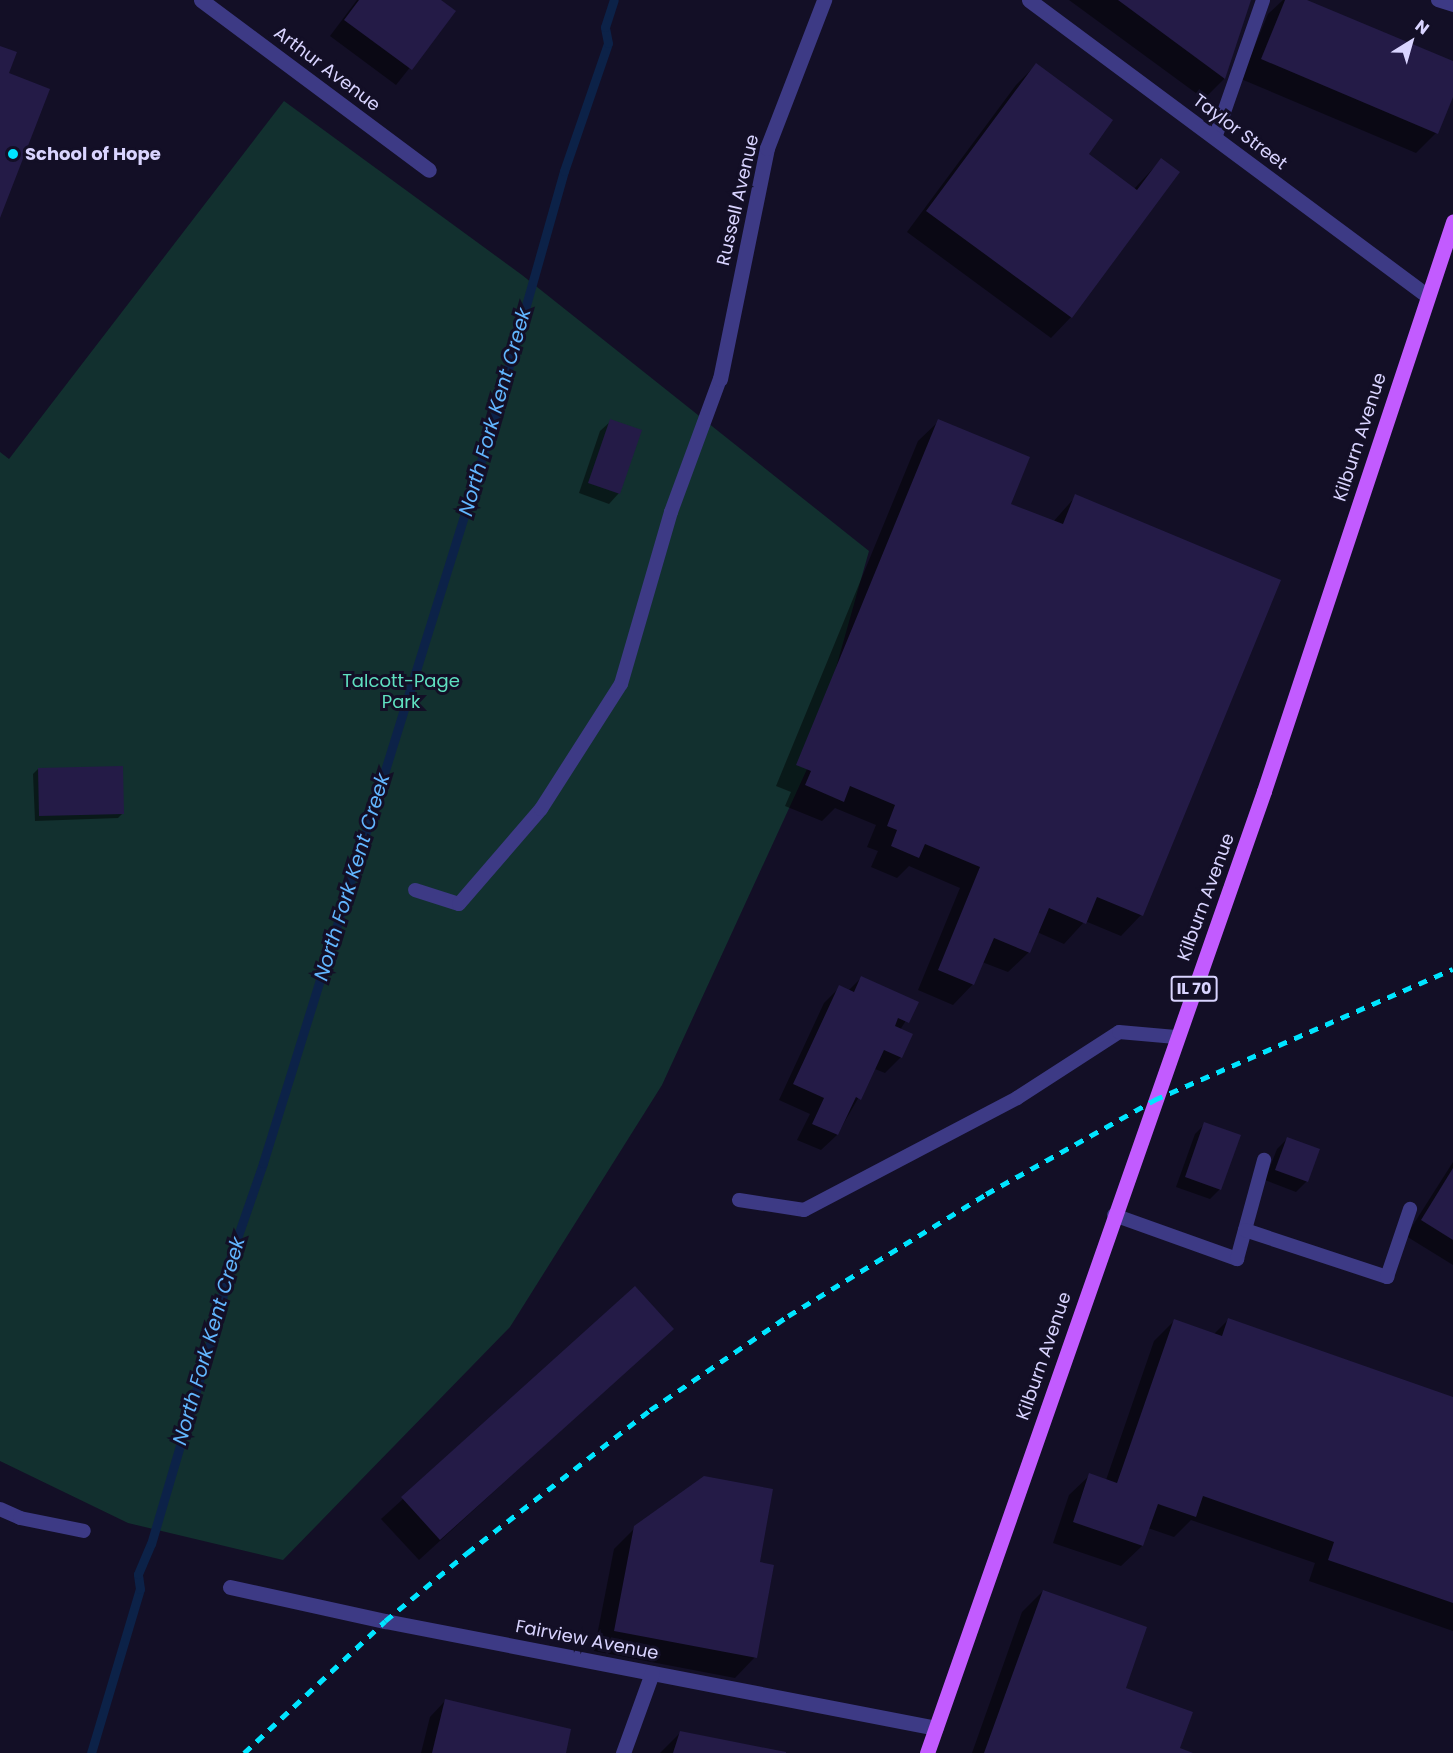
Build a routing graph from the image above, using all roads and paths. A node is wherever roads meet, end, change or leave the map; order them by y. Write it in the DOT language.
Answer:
graph roads {
  1 [pos="201,0"];
  2 [pos="824,0"];
  3 [pos="1029,0"];
  4 [pos="1263,0"];
  5 [pos="1438,0"];
  6 [pos="1453,5"];
  7 [pos="1215,138"];
  8 [pos="429,170"];
  9 [pos="1453,222"];
  10 [pos="1427,296"];
  11 [pos="720,379"];
  12 [pos="415,890"];
  13 [pos="1176,1037"];
  14 [pos="1264,1160"];
  15 [pos="739,1200"];
  16 [pos="1410,1209"];
  17 [pos="1114,1215"];
  18 [pos="1245,1230"];
  19 [pos="0,1509"];
  20 [pos="84,1531"];
  21 [pos="230,1587"];
  22 [pos="652,1673"];
  23 [pos="936,1728"];
  24 [pos="623,1753"];
  25 [pos="927,1753"];
  1 -- 8 [label="street, Arthur Avenue"];
  2 -- 11 [label="street, Russell Avenue"];
  3 -- 7 [label="street, Taylor Street"];
  4 -- 7 [label="lane"];
  5 -- 6 [label="lane"];
  7 -- 10 [label="street, Taylor Street"];
  9 -- 10 [label="main road, Kilburn Avenue / IL 70"];
  10 -- 13 [label="main road, Kilburn Avenue / IL 70"];
  11 -- 12 [label="lane"];
  13 -- 15 [label="lane"];
  13 -- 17 [label="main road, Kilburn Avenue / IL 70"];
  14 -- 18 [label="lane"];
  16 -- 18 [label="lane"];
  17 -- 18 [label="lane"];
  17 -- 23 [label="main road, Kilburn Avenue / IL 70"];
  19 -- 20 [label="lane"];
  21 -- 22 [label="street, Fairview Avenue"];
  22 -- 23 [label="street, Fairview Avenue"];
  22 -- 24 [label="street"];
  23 -- 25 [label="main road, Kilburn Avenue / IL 70"];
}
